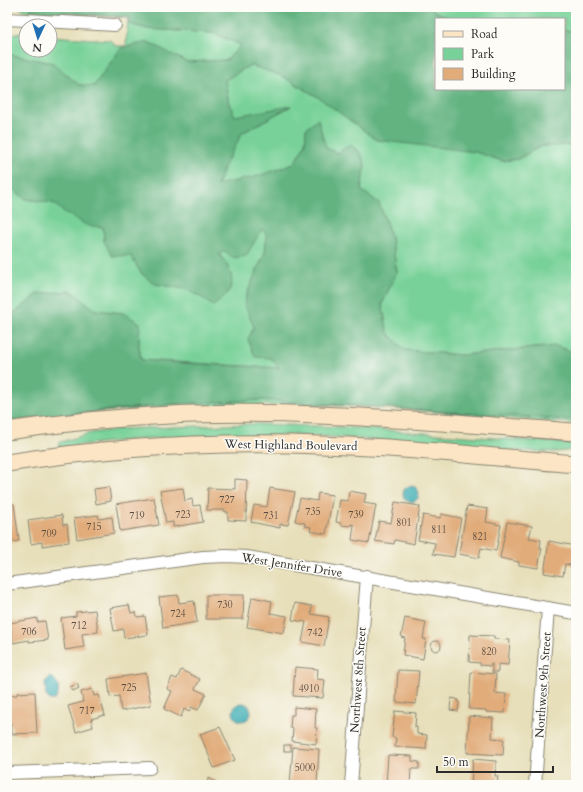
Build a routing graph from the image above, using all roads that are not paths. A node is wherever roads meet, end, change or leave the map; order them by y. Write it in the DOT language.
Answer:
graph roads {
  1 [pos="7,19"];
  2 [pos="115,25"];
  3 [pos="7,431"];
  4 [pos="576,432"];
  5 [pos="7,463"];
  6 [pos="576,464"];
  7 [pos="367,576"];
  8 [pos="7,584"];
  9 [pos="548,608"];
  10 [pos="576,613"];
  11 [pos="150,768"];
  12 [pos="7,773"];
  13 [pos="351,785"];
  14 [pos="535,785"];
  1 -- 2 [label="street"];
  3 -- 4 [label="main road"];
  5 -- 6 [label="main road, West Highland Boulevard"];
  7 -- 8 [label="street, West Jennifer Drive"];
  7 -- 9 [label="street, West Jennifer Drive"];
  7 -- 13 [label="street, Northwest 8th Street"];
  9 -- 10 [label="street, West Jennifer Drive"];
  9 -- 14 [label="street, Northwest 9th Street"];
  11 -- 12 [label="street"];
}
